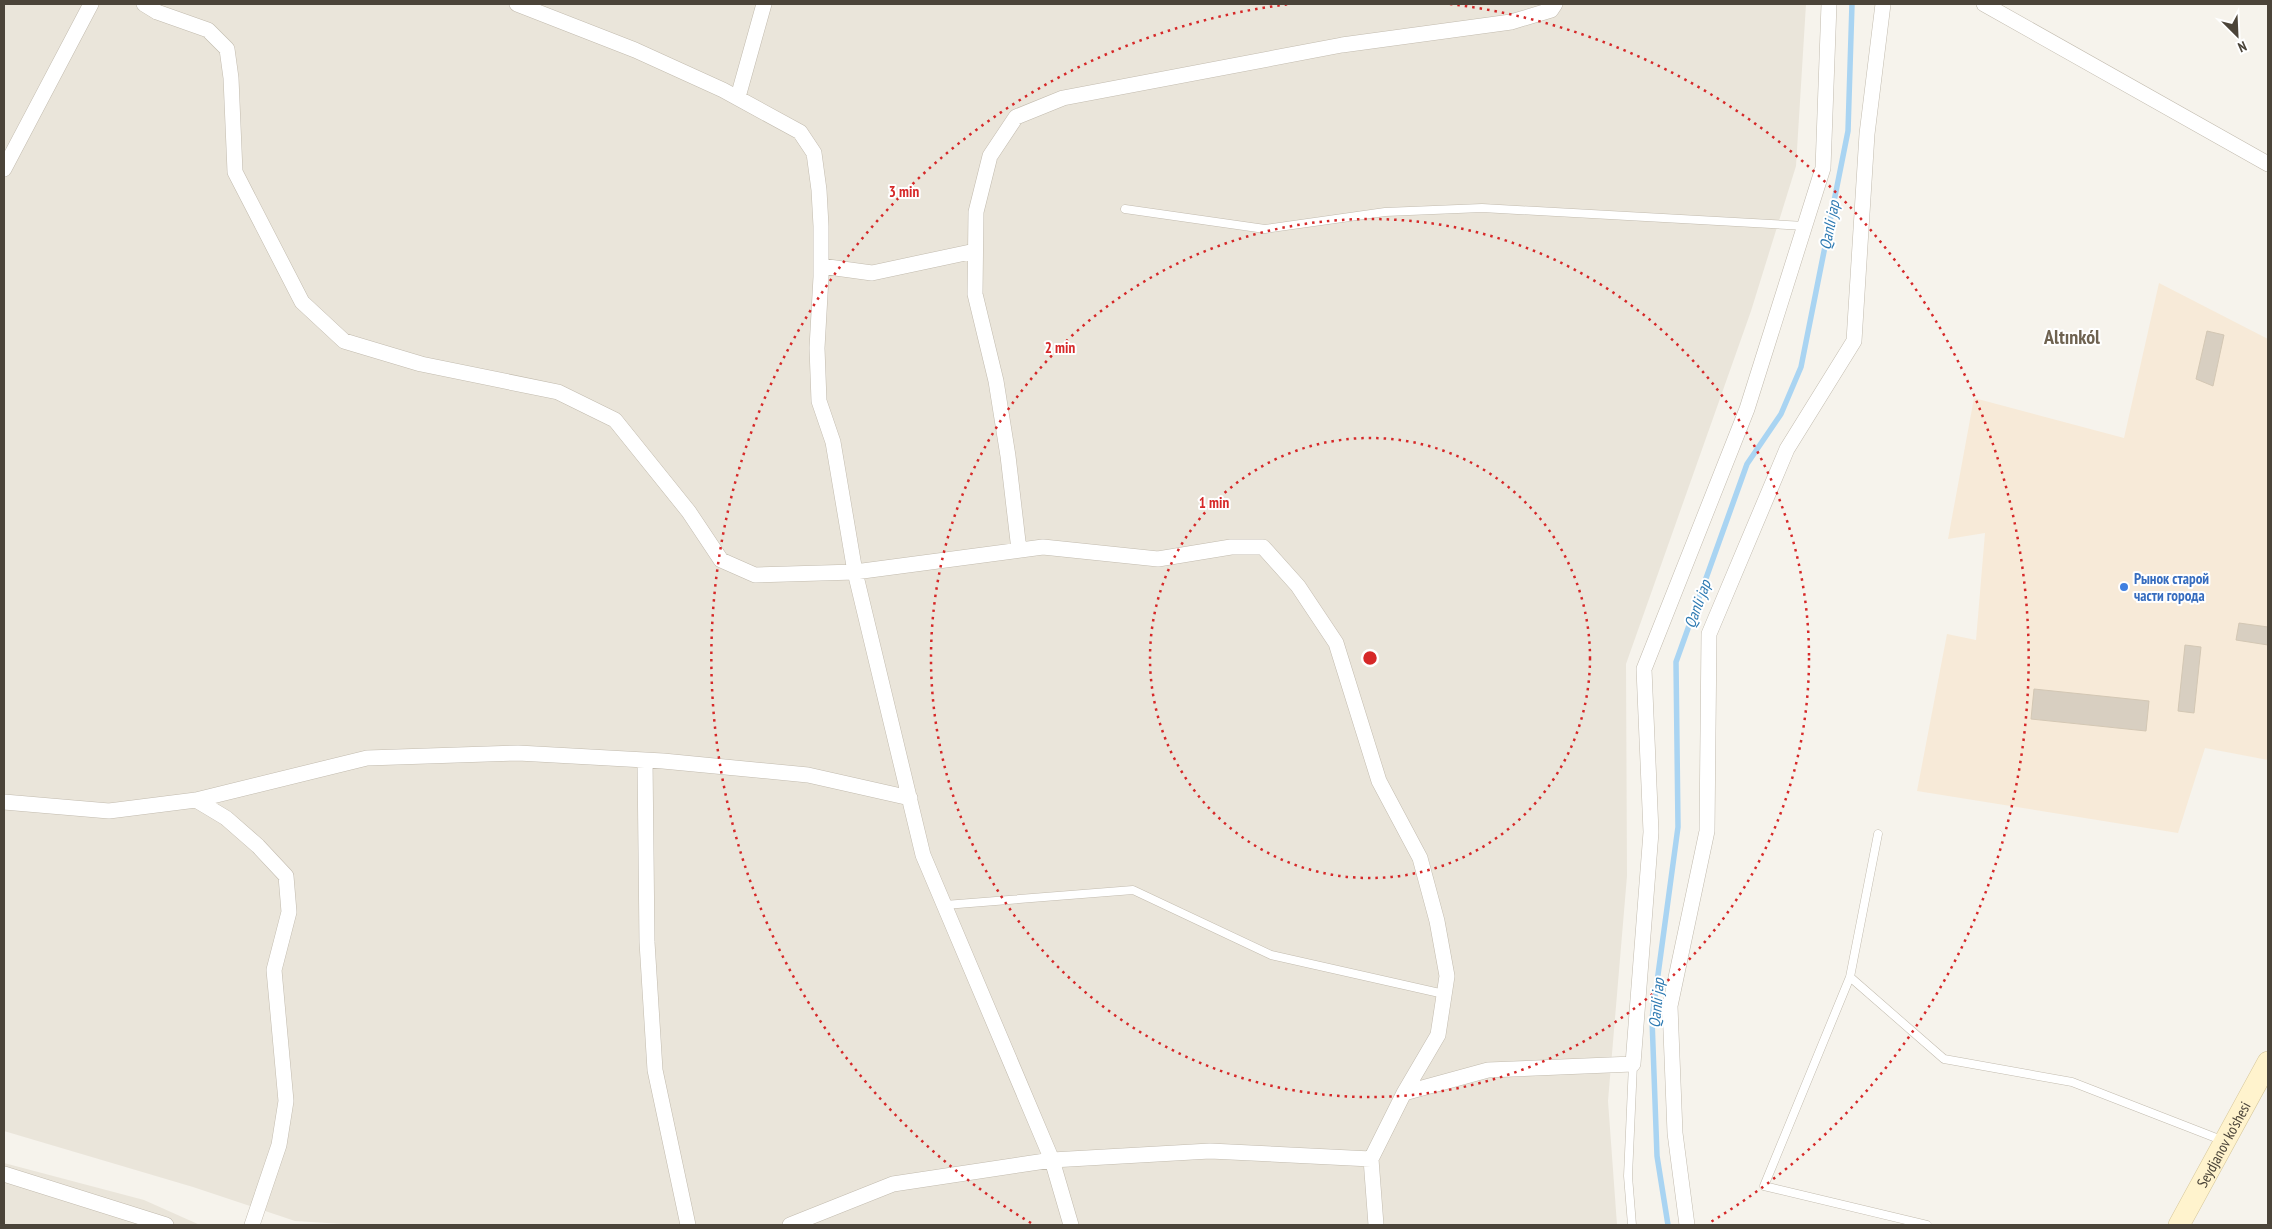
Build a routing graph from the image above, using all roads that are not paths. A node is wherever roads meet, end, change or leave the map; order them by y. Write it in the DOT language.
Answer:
graph roads {
  1 [pos="91,4"];
  2 [pos="144,4"];
  3 [pos="517,4"];
  4 [pos="764,4"];
  5 [pos="1555,4"];
  6 [pos="1829,4"];
  7 [pos="1883,4"];
  8 [pos="1984,4"];
  9 [pos="738,98"];
  10 [pos="2268,164"];
  11 [pos="4,169"];
  12 [pos="1124,209"];
  13 [pos="1805,226"];
  14 [pos="976,250"];
  15 [pos="821,266"];
  16 [pos="1019,550"];
  17 [pos="855,572"];
  18 [pos="645,760"];
  19 [pos="910,798"];
  20 [pos="196,800"];
  21 [pos="4,802"];
  22 [pos="1878,834"];
  23 [pos="945,905"];
  24 [pos="1850,976"];
  25 [pos="1444,994"];
  26 [pos="2268,1062"];
  27 [pos="1633,1064"];
  28 [pos="1404,1093"];
  29 [pos="2224,1141"];
  30 [pos="1371,1159"];
  31 [pos="1052,1160"];
  32 [pos="4,1174"];
  33 [pos="166,1225"];
  34 [pos="252,1225"];
  35 [pos="688,1225"];
  36 [pos="790,1225"];
  37 [pos="1071,1225"];
  38 [pos="1376,1225"];
  39 [pos="1632,1225"];
  40 [pos="1687,1225"];
  41 [pos="1927,1225"];
  42 [pos="2179,1225"];
  1 -- 11 [label="street"];
  2 -- 17 [label="street"];
  3 -- 9 [label="street"];
  4 -- 9 [label="street"];
  5 -- 14 [label="street"];
  6 -- 13 [label="street"];
  7 -- 40 [label="street"];
  8 -- 10 [label="street"];
  9 -- 15 [label="street"];
  12 -- 13 [label="lane"];
  13 -- 27 [label="street"];
  14 -- 15 [label="street"];
  14 -- 16 [label="street"];
  15 -- 17 [label="street"];
  16 -- 17 [label="street"];
  16 -- 25 [label="street"];
  17 -- 19 [label="street"];
  18 -- 19 [label="street"];
  18 -- 20 [label="street"];
  18 -- 35 [label="street"];
  19 -- 23 [label="street"];
  20 -- 21 [label="street"];
  20 -- 34 [label="street"];
  22 -- 24 [label="lane"];
  23 -- 25 [label="lane"];
  23 -- 31 [label="street"];
  24 -- 29 [label="lane"];
  24 -- 41 [label="lane"];
  25 -- 28 [label="street"];
  26 -- 29 [label="main road, Seydjanov ko'shesi"];
  27 -- 28 [label="street"];
  27 -- 39 [label="lane"];
  28 -- 30 [label="street"];
  29 -- 42 [label="main road, Seydjanov ko'shesi"];
  30 -- 31 [label="street"];
  30 -- 38 [label="street"];
  31 -- 36 [label="street"];
  31 -- 37 [label="street"];
  32 -- 33 [label="street"];
}
